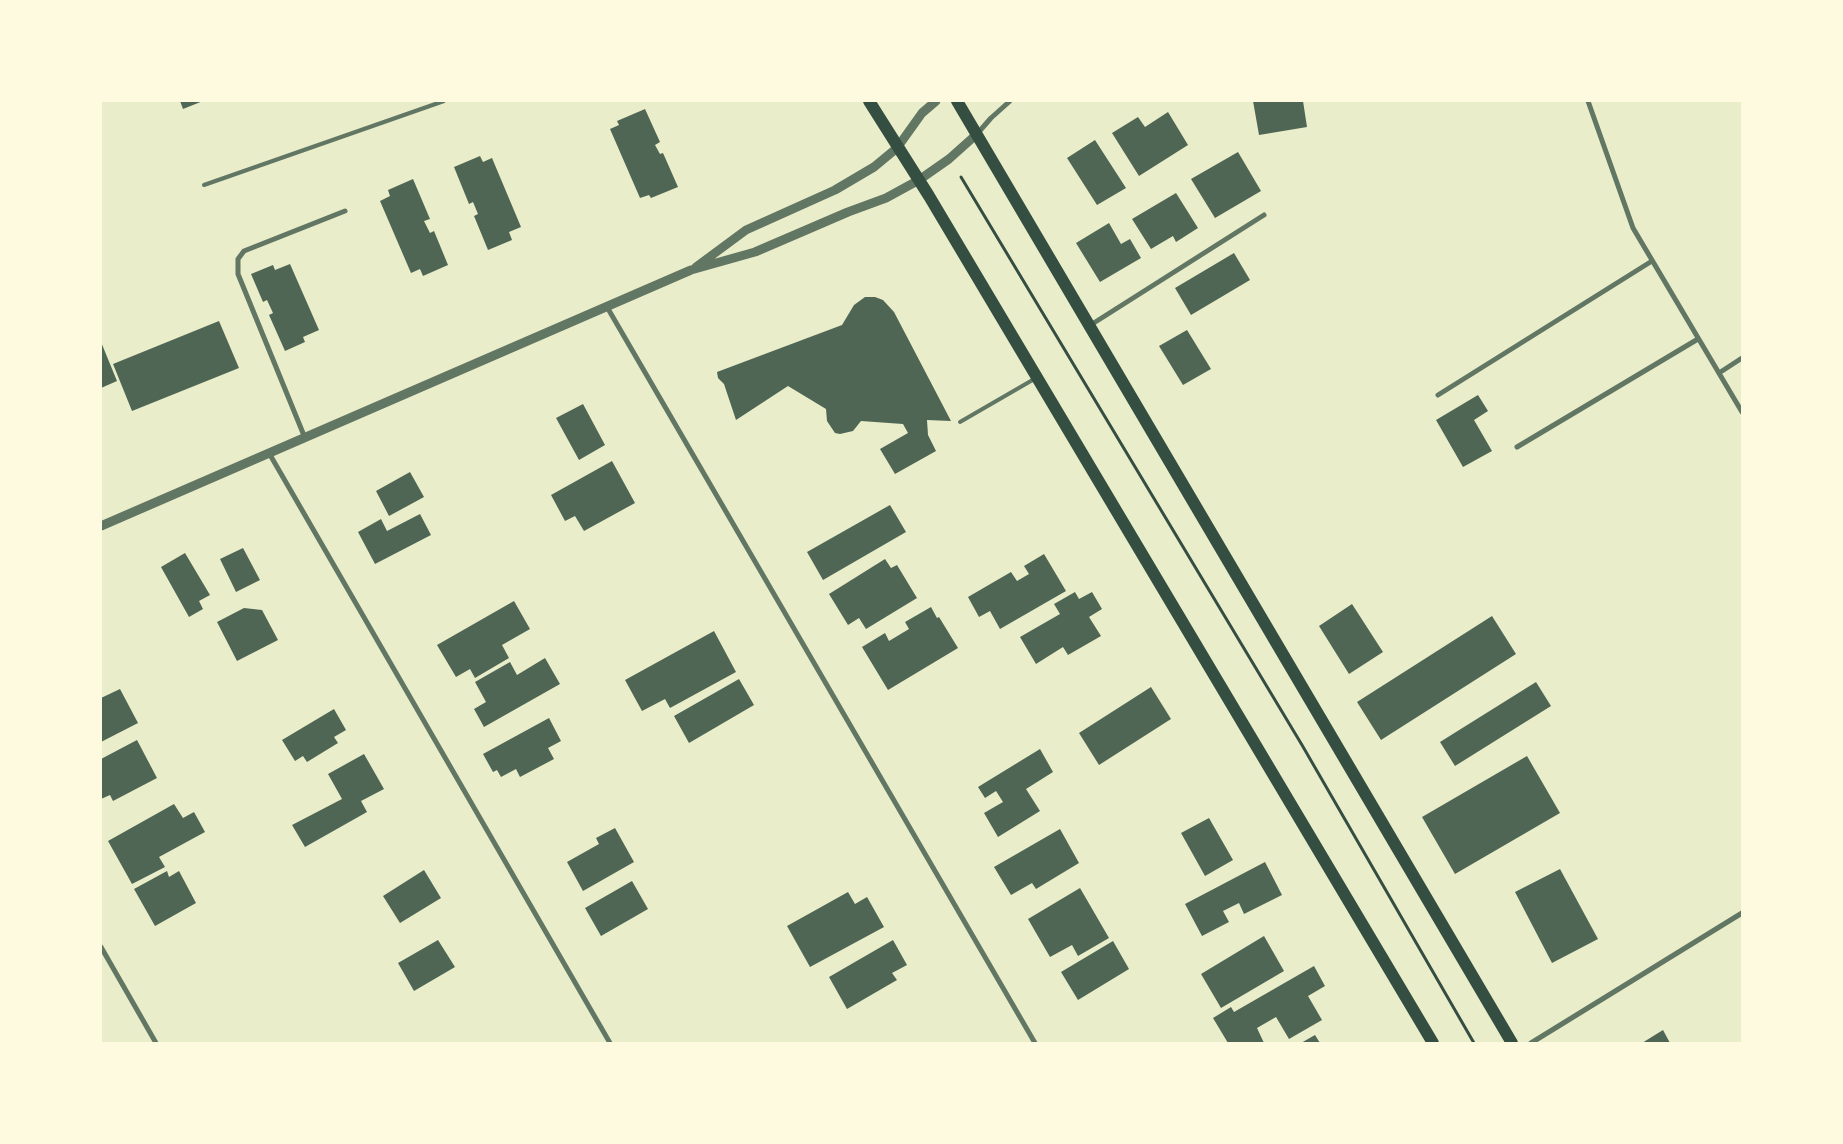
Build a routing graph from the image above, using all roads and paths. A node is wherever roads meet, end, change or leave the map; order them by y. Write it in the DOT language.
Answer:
graph roads {
  1 [pos="444,101"];
  2 [pos="869,101"];
  3 [pos="936,101"];
  4 [pos="957,101"];
  5 [pos="1010,101"];
  6 [pos="1588,101"];
  7 [pos="977,134"];
  8 [pos="898,148"];
  9 [pos="950,158"];
  10 [pos="919,180"];
  11 [pos="204,185"];
  12 [pos="345,211"];
  13 [pos="1264,215"];
  14 [pos="1652,261"];
  15 [pos="691,270"];
  16 [pos="607,307"];
  17 [pos="1089,326"];
  18 [pos="1698,339"];
  19 [pos="1742,358"];
  20 [pos="1719,373"];
  21 [pos="1037,377"];
  22 [pos="1438,395"];
  23 [pos="1742,412"];
  24 [pos="960,422"];
  25 [pos="305,438"];
  26 [pos="1517,447"];
  27 [pos="269,453"];
  28 [pos="101,526"];
  29 [pos="1742,913"];
  30 [pos="101,947"];
  31 [pos="156,1043"];
  32 [pos="610,1043"];
  33 [pos="1035,1043"];
  34 [pos="1433,1043"];
  35 [pos="1474,1043"];
  36 [pos="1512,1043"];
  37 [pos="1531,1043"];
  1 -- 11 [label="lane"];
  2 -- 8 [label="main road"];
  3 -- 8 [label="street"];
  4 -- 7 [label="main road"];
  5 -- 7 [label="street"];
  6 -- 14 [label="street"];
  7 -- 9 [label="street"];
  7 -- 17 [label="main road"];
  8 -- 10 [label="main road"];
  8 -- 15 [label="street"];
  9 -- 10 [label="street"];
  9 -- 35 [label="path"];
  10 -- 15 [label="street"];
  10 -- 21 [label="main road"];
  12 -- 25 [label="street"];
  13 -- 17 [label="street"];
  14 -- 18 [label="street"];
  14 -- 22 [label="street"];
  15 -- 16 [label="street"];
  16 -- 25 [label="street"];
  16 -- 33 [label="street"];
  17 -- 36 [label="main road"];
  18 -- 20 [label="street"];
  18 -- 26 [label="street"];
  19 -- 20 [label="street"];
  20 -- 23 [label="street"];
  21 -- 24 [label="lane"];
  21 -- 34 [label="main road"];
  25 -- 27 [label="street"];
  27 -- 28 [label="street"];
  27 -- 32 [label="street"];
  29 -- 37 [label="street"];
  30 -- 31 [label="street"];
}
